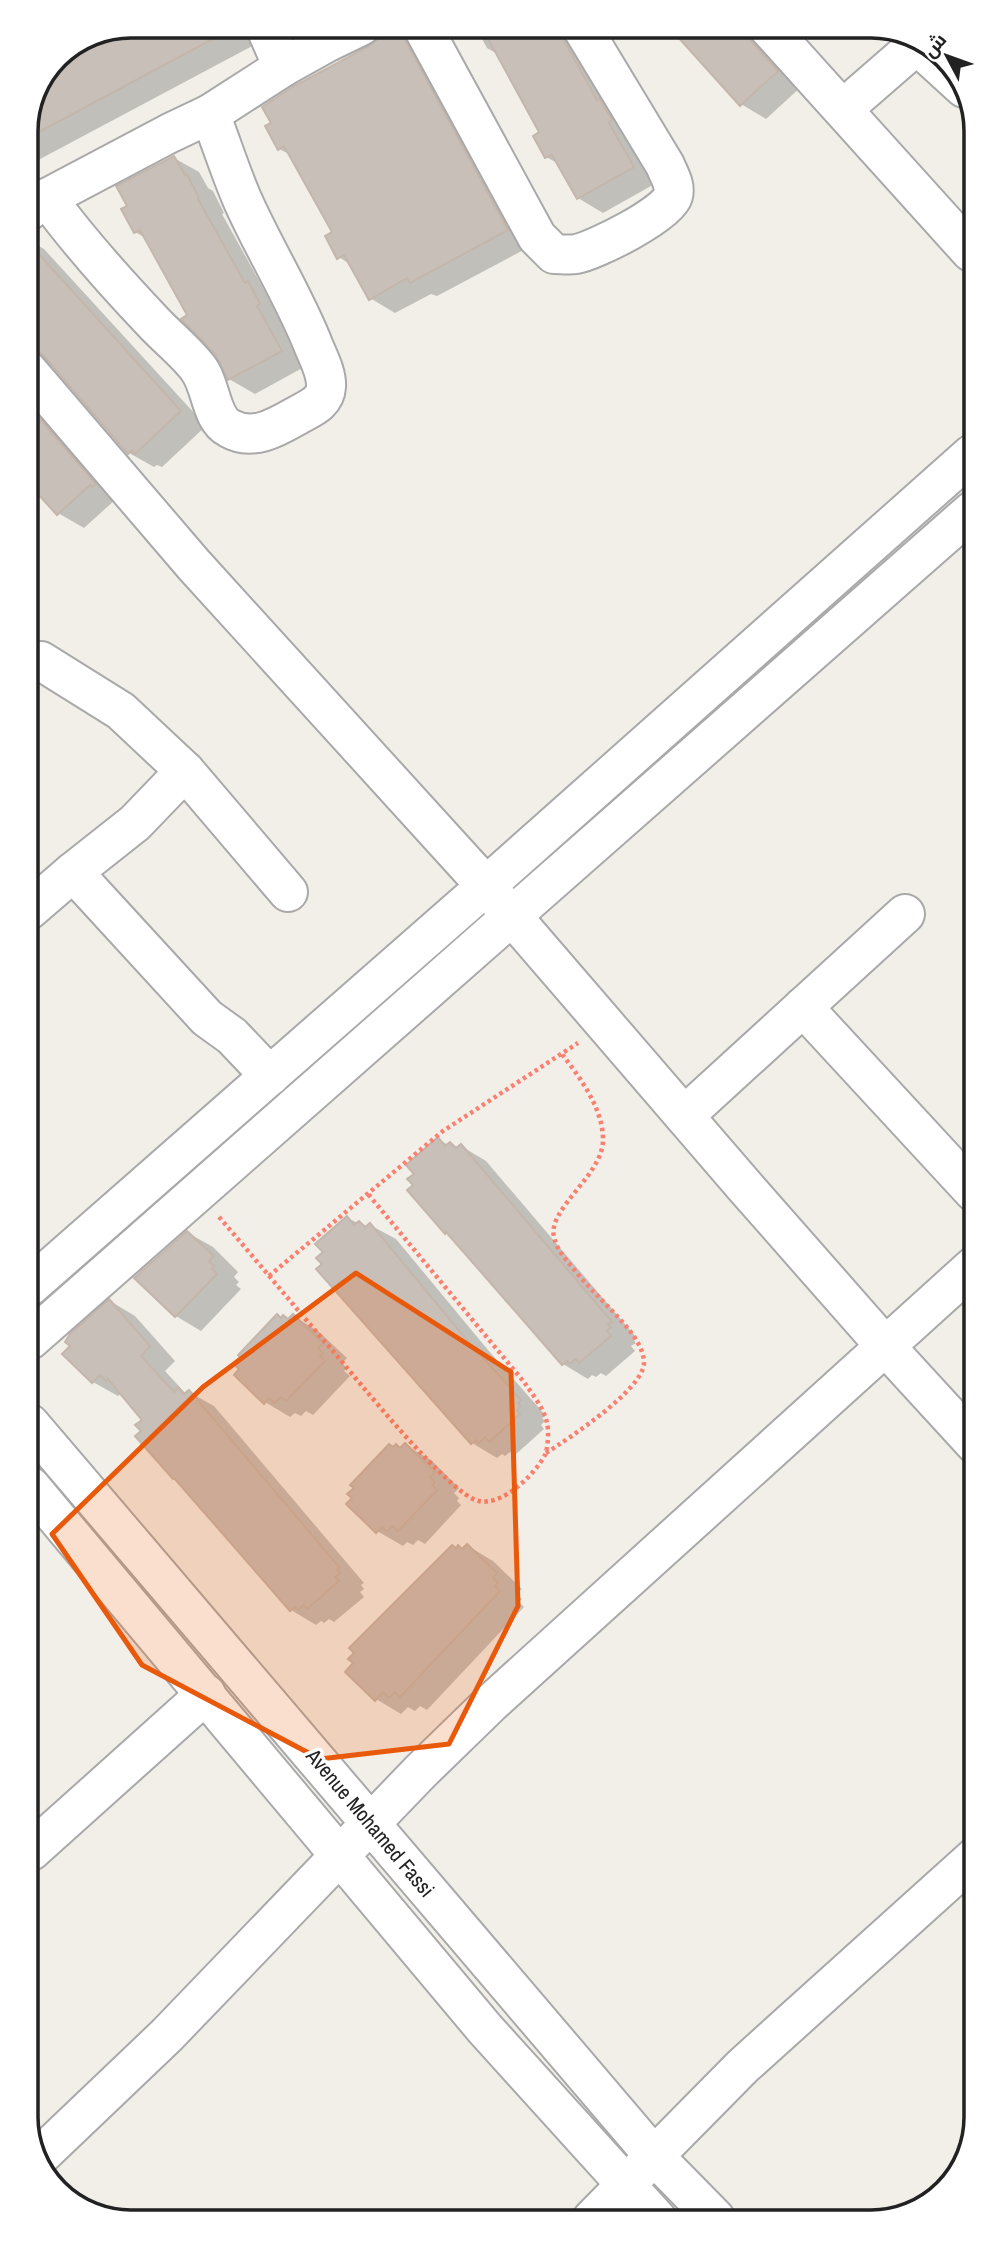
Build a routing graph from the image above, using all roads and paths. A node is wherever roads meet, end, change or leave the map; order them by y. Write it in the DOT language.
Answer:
graph roads {
  1 [pos="270,38"];
  2 [pos="336,38"];
  3 [pos="429,38"];
  4 [pos="589,39"];
  5 [pos="779,39"];
  6 [pos="912,50"];
  7 [pos="283,67"];
  8 [pos="843,109"];
  9 [pos="210,114"];
  10 [pos="39,204"];
  11 [pos="39,206"];
  12 [pos="964,244"];
  13 [pos="39,384"];
  14 [pos="964,460"];
  15 [pos="964,518"];
  16 [pos="41,661"];
  17 [pos="185,771"];
  18 [pos="73,872"];
  19 [pos="486,886"];
  20 [pos="288,892"];
  21 [pos="39,902"];
  22 [pos="905,914"];
  23 [pos="511,917"];
  24 [pos="803,1007"];
  25 [pos="603,1023"];
  26 [pos="562,1054"];
  27 [pos="262,1082"];
  28 [pos="684,1116"];
  29 [pos="964,1181"];
  30 [pos="198,1192"];
  31 [pos="368,1194"];
  32 [pos="964,1275"];
  33 [pos="269,1276"];
  34 [pos="38,1279"];
  35 [pos="38,1333"];
  36 [pos="886,1348"];
  37 [pos="964,1432"];
  38 [pos="38,1434"];
  39 [pos="546,1453"];
  40 [pos="38,1496"];
  41 [pos="206,1694"];
  42 [pos="371,1824"];
  43 [pos="38,1845"];
  44 [pos="340,1855"];
  45 [pos="964,1867"];
  46 [pos="45,2152"];
  47 [pos="653,2155"];
  48 [pos="625,2184"];
  49 [pos="600,2210"];
  50 [pos="649,2210"];
  51 [pos="707,2210"];
  1 -- 7 [label="street"];
  2 -- 7 [label="street"];
  3 -- 4 [label="street"];
  5 -- 8 [label="street"];
  6 -- 8 [label="street"];
  7 -- 9 [label="street"];
  8 -- 12 [label="street"];
  9 -- 10 [label="street"];
  9 -- 11 [label="street"];
  13 -- 19 [label="street"];
  14 -- 19 [label="street"];
  15 -- 23 [label="street"];
  16 -- 17 [label="street"];
  17 -- 18 [label="street"];
  17 -- 20 [label="street"];
  18 -- 21 [label="street"];
  18 -- 27 [label="street"];
  19 -- 23 [label="street"];
  19 -- 27 [label="street"];
  22 -- 24 [label="street"];
  23 -- 25 [label="street"];
  23 -- 30 [label="street"];
  24 -- 28 [label="street"];
  24 -- 29 [label="street"];
  25 -- 26 [label="path"];
  25 -- 28 [label="street"];
  26 -- 31 [label="path"];
  26 -- 39 [label="path"];
  27 -- 34 [label="street"];
  28 -- 36 [label="street"];
  30 -- 33 [label="path"];
  30 -- 35 [label="street"];
  31 -- 33 [label="path"];
  31 -- 39 [label="path"];
  32 -- 36 [label="street"];
  33 -- 39 [label="path"];
  36 -- 37 [label="street"];
  36 -- 42 [label="street"];
  38 -- 42 [label="street, Avenue Mohamed Fassi"];
  40 -- 41 [label="street, Avenue Mohamed Fassi"];
  41 -- 43 [label="street"];
  41 -- 44 [label="street, Avenue Mohamed Fassi"];
  42 -- 44 [label="street"];
  42 -- 47 [label="street, Avenue Mohamed Fassi"];
  44 -- 46 [label="street"];
  44 -- 48 [label="street, Avenue Mohamed Fassi"];
  45 -- 47 [label="street"];
  47 -- 48 [label="street"];
  47 -- 51 [label="street, Avenue Mohamed Fassi"];
  48 -- 49 [label="street"];
  48 -- 50 [label="street, Avenue Mohamed Fassi"];
}
